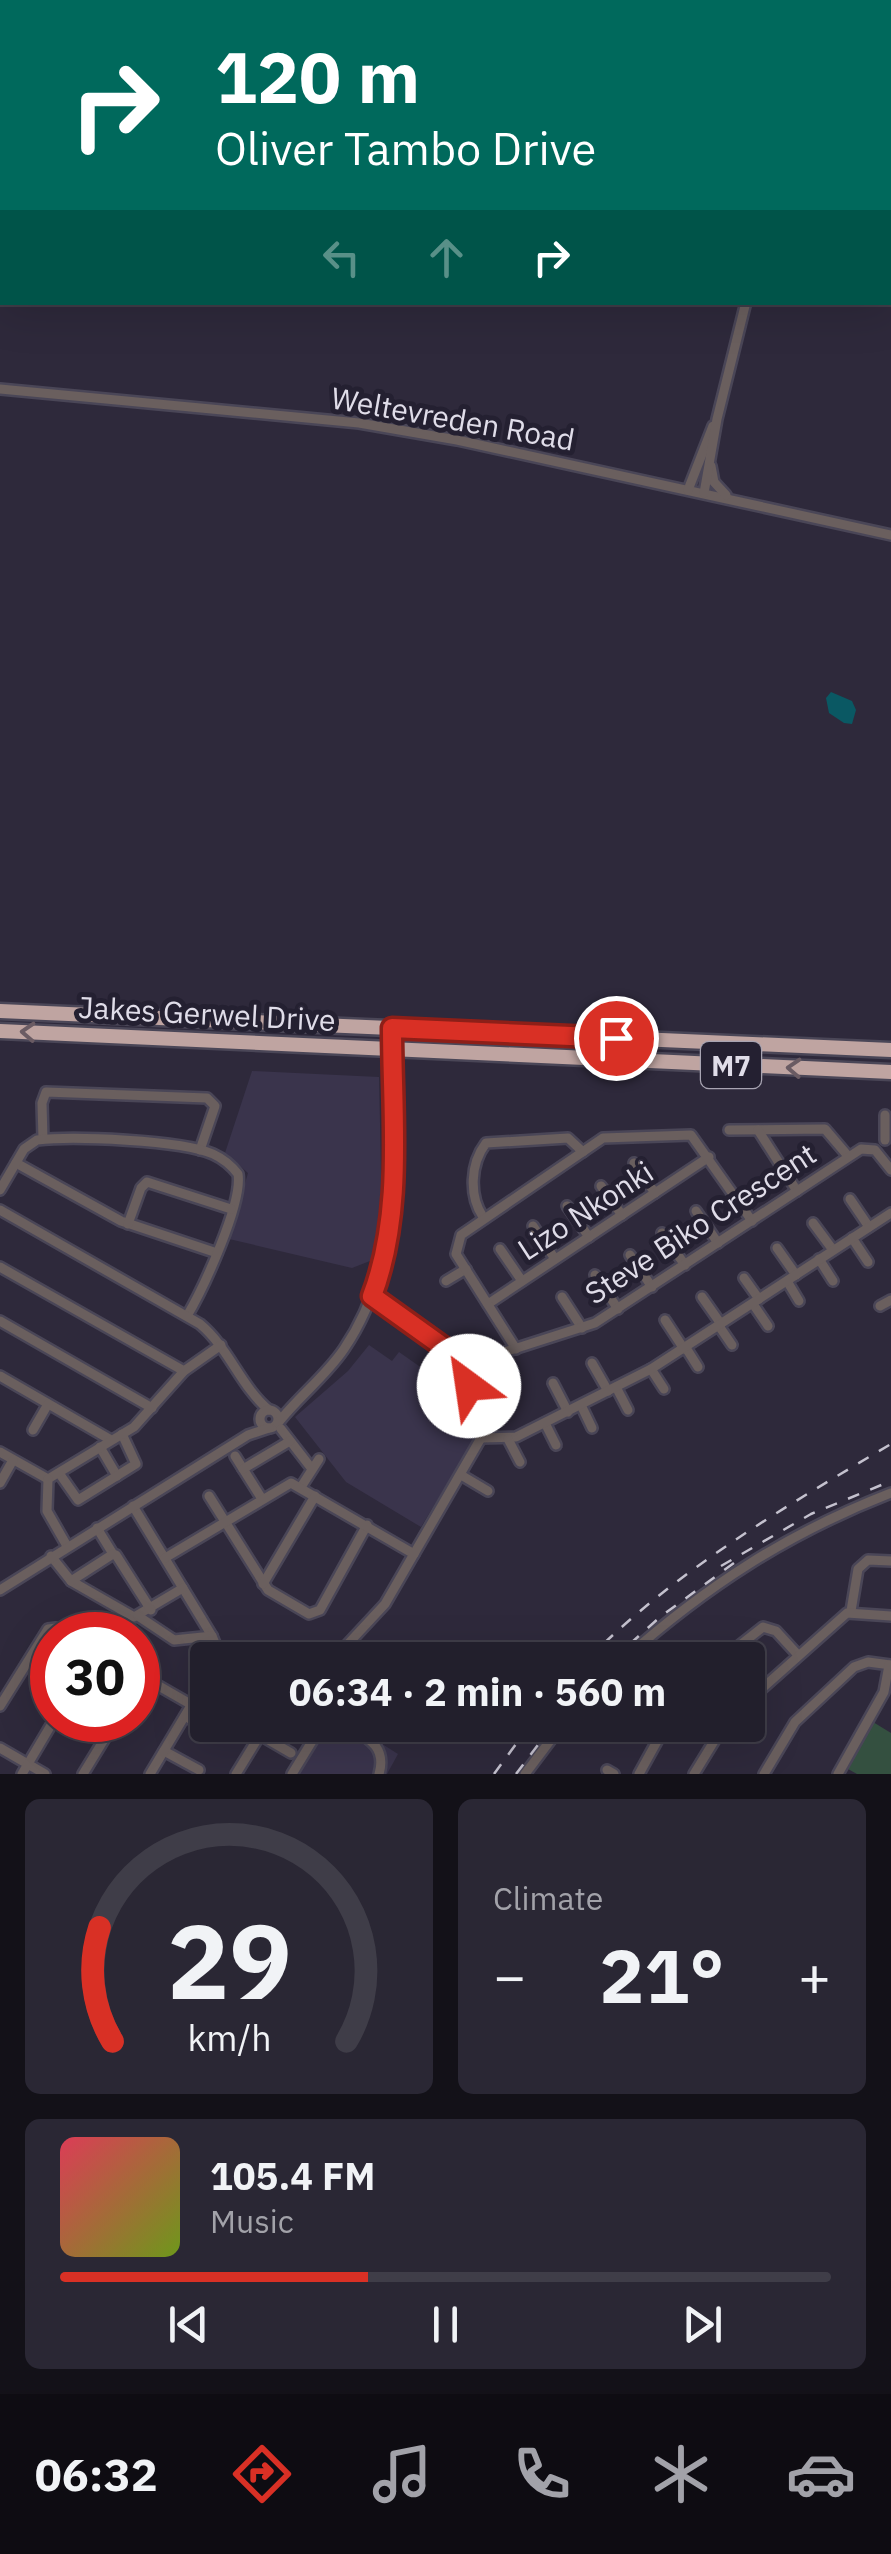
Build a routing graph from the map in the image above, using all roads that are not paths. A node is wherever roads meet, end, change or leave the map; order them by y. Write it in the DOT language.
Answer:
graph roads {
  1 [pos="745,305"];
  2 [pos="0,389"];
  3 [pos="717,419"];
  4 [pos="710,458"];
  5 [pos="688,490"];
  6 [pos="704,493"];
  7 [pos="732,499"];
  8 [pos="891,536"];
  9 [pos="0,1010"];
  10 [pos="392,1028"];
  11 [pos="0,1031"];
  12 [pos="392,1050"];
  13 [pos="891,1050"];
  14 [pos="891,1072"];
  15 [pos="884,1115"];
  16 [pos="729,1130"];
  17 [pos="758,1130"];
  18 [pos="43,1139"];
  19 [pos="888,1139"];
  20 [pos="200,1150"];
  21 [pos="875,1150"];
  22 [pos="583,1152"];
  23 [pos="848,1156"];
  24 [pos="709,1157"];
  25 [pos="16,1163"];
  26 [pos="634,1163"];
  27 [pos="891,1170"];
  28 [pos="600,1186"];
  29 [pos="0,1190"];
  30 [pos="796,1191"];
  31 [pos="656,1193"];
  32 [pos="850,1199"];
  33 [pos="567,1206"];
  34 [pos="231,1209"];
  35 [pos="0,1210"];
  36 [pos="696,1211"];
  37 [pos="622,1215"];
  38 [pos="890,1216"];
  39 [pos="483,1217"];
  40 [pos="752,1220"];
  41 [pos="813,1223"];
  42 [pos="128,1224"];
  43 [pos="533,1226"];
  44 [pos="869,1226"];
  45 [pos="662,1232"];
  46 [pos="589,1237"];
  47 [pos="852,1238"];
  48 [pos="718,1243"];
  49 [pos="776,1248"];
  50 [pos="500,1249"];
  51 [pos="833,1250"];
  52 [pos="217,1253"];
  53 [pos="630,1255"];
  54 [pos="555,1259"];
  55 [pos="820,1259"];
  56 [pos="868,1262"];
  57 [pos="685,1265"];
  58 [pos="0,1268"];
  59 [pos="466,1269"];
  60 [pos="594,1276"];
  61 [pos="744,1278"];
  62 [pos="791,1278"];
  63 [pos="446,1280"];
  64 [pos="833,1280"];
  65 [pos="522,1281"];
  66 [pos="652,1287"];
  67 [pos="372,1296"];
  68 [pos="702,1296"];
  69 [pos="562,1297"];
  70 [pos="891,1300"];
  71 [pos="756,1301"];
  72 [pos="798,1301"];
  73 [pos="488,1304"];
  74 [pos="880,1306"];
  75 [pos="618,1309"];
  76 [pos="187,1316"];
  77 [pos="665,1320"];
  78 [pos="0,1321"];
  79 [pos="720,1325"];
  80 [pos="768,1326"];
  81 [pos="582,1328"];
  82 [pos="732,1345"];
  83 [pos="221,1346"];
  84 [pos="685,1348"];
  85 [pos="516,1349"];
  86 [pos="592,1363"];
  87 [pos="464,1365"];
  88 [pos="698,1366"];
  89 [pos="651,1369"];
  90 [pos="184,1370"];
  91 [pos="1,1379"];
  92 [pos="553,1383"];
  93 [pos="612,1389"];
  94 [pos="664,1389"];
  95 [pos="48,1404"];
  96 [pos="580,1405"];
  97 [pos="292,1406"];
  98 [pos="152,1408"];
  99 [pos="628,1410"];
  100 [pos="568,1412"];
  101 [pos="266,1414"];
  102 [pos="545,1423"];
  103 [pos="276,1426"];
  104 [pos="592,1428"];
  105 [pos="33,1430"];
  106 [pos="122,1434"];
  107 [pos="248,1436"];
  108 [pos="481,1438"];
  109 [pos="508,1439"];
  110 [pos="111,1440"];
  111 [pos="261,1440"];
  112 [pos="290,1440"];
  113 [pos="556,1445"];
  114 [pos="100,1447"];
  115 [pos="0,1452"];
  116 [pos="269,1454"];
  117 [pos="235,1456"];
  118 [pos="14,1460"];
  119 [pos="520,1462"];
  120 [pos="243,1470"];
  121 [pos="58,1472"];
  122 [pos="461,1475"];
  123 [pos="117,1476"];
  124 [pos="48,1479"];
  125 [pos="0,1484"];
  126 [pos="301,1487"];
  127 [pos="488,1492"];
  128 [pos="891,1492"];
  129 [pos="209,1496"];
  130 [pos="315,1496"];
  131 [pos="262,1498"];
  132 [pos="133,1506"];
  133 [pos="225,1522"];
  134 [pos="367,1526"];
  135 [pos="97,1528"];
  136 [pos="66,1546"];
  137 [pos="113,1554"];
  138 [pos="414,1554"];
  139 [pos="51,1556"];
  140 [pos="165,1558"];
  141 [pos="891,1561"];
  142 [pos="71,1581"];
  143 [pos="264,1584"];
  144 [pos="183,1588"];
  145 [pos="0,1590"];
  146 [pos="150,1610"];
  147 [pos="125,1612"];
  148 [pos="146,1612"];
  149 [pos="851,1612"];
  150 [pos="891,1616"];
  151 [pos="160,1631"];
  152 [pos="212,1636"];
  153 [pos="213,1642"];
  154 [pos="351,1642"];
  155 [pos="645,1642"];
  156 [pos="744,1642"];
  157 [pos="30,1654"];
  158 [pos="798,1655"];
  159 [pos="890,1665"];
  160 [pos="765,1685"];
  161 [pos="160,1688"];
  162 [pos="4,1689"];
  163 [pos="190,1703"];
  164 [pos="0,1706"];
  165 [pos="190,1707"];
  166 [pos="185,1716"];
  167 [pos="190,1719"];
  168 [pos="41,1742"];
  169 [pos="103,1742"];
  170 [pos="256,1742"];
  171 [pos="272,1742"];
  172 [pos="312,1742"];
  173 [pos="371,1742"];
  174 [pos="549,1742"];
  175 [pos="657,1742"];
  176 [pos="715,1742"];
  177 [pos="0,1748"];
  178 [pos="164,1751"];
  179 [pos="291,1753"];
  180 [pos="28,1764"];
  181 [pos="198,1770"];
  182 [pos="238,1771"];
  183 [pos="699,1772"];
  184 [pos="22,1774"];
  185 [pos="45,1774"];
  186 [pos="83,1774"];
  187 [pos="150,1774"];
  188 [pos="252,1774"];
  189 [pos="292,1774"];
  190 [pos="380,1774"];
  191 [pos="525,1774"];
  192 [pos="639,1774"];
  193 [pos="764,1774"];
  194 [pos="838,1774"];
  1 -- 3 [label="street"];
  2 -- 5 [label="street, Weltevreden Road"];
  3 -- 4 [label="street"];
  3 -- 5 [label="street"];
  4 -- 6 [label="street"];
  4 -- 7 [label="street"];
  5 -- 6 [label="street, Weltevreden Road"];
  6 -- 7 [label="street, Weltevreden Road"];
  7 -- 8 [label="street, Weltevreden Road"];
  9 -- 10 [label="highway, Jakes Gerwel Drive / M7"];
  10 -- 12 [label="street"];
  10 -- 13 [label="highway, Jakes Gerwel Drive / M7"];
  12 -- 11 [label="highway, Jakes Gerwel Drive / M7, one-way"];
  14 -- 12 [label="highway, Jakes Gerwel Drive / M7, one-way"];
  12 -- 67 [label="street"];
  15 -- 19 [label="street"];
  16 -- 17 [label="street"];
  17 -- 23 [label="street"];
  17 -- 30 [label="street"];
  18 -- 20 [label="street"];
  18 -- 20 [label="street"];
  18 -- 25 [label="street"];
  19 -- 21 [label="street"];
  20 -- 34 [label="street"];
  21 -- 23 [label="street, Steve Biko Crescent"];
  21 -- 27 [label="street"];
  22 -- 24 [label="street"];
  22 -- 39 [label="street"];
  22 -- 39 [label="street"];
  23 -- 30 [label="street, Steve Biko Crescent"];
  24 -- 31 [label="street, Lizo Nkonki"];
  24 -- 40 [label="street"];
  25 -- 29 [label="street"];
  25 -- 42 [label="street"];
  26 -- 31 [label="street"];
  28 -- 37 [label="street"];
  30 -- 40 [label="street, Steve Biko Crescent"];
  31 -- 37 [label="street, Lizo Nkonki"];
  32 -- 44 [label="street"];
  33 -- 46 [label="street"];
  34 -- 42 [label="street"];
  34 -- 52 [label="street"];
  35 -- 76 [label="street"];
  36 -- 48 [label="street"];
  37 -- 46 [label="street, Lizo Nkonki"];
  38 -- 44 [label="street"];
  39 -- 59 [label="street"];
  40 -- 48 [label="street, Steve Biko Crescent"];
  41 -- 51 [label="street"];
  42 -- 52 [label="street"];
  43 -- 54 [label="street"];
  44 -- 47 [label="street"];
  45 -- 57 [label="street"];
  46 -- 54 [label="street, Lizo Nkonki"];
  47 -- 51 [label="street"];
  47 -- 56 [label="street"];
  48 -- 57 [label="street, Steve Biko Crescent"];
  49 -- 62 [label="street"];
  50 -- 65 [label="street"];
  51 -- 55 [label="street"];
  52 -- 76 [label="street"];
  53 -- 66 [label="street"];
  54 -- 65 [label="street, Lizo Nkonki"];
  55 -- 62 [label="street"];
  55 -- 64 [label="street"];
  57 -- 66 [label="street, Steve Biko Crescent"];
  58 -- 90 [label="street"];
  59 -- 63 [label="street"];
  59 -- 73 [label="street"];
  60 -- 75 [label="street"];
  61 -- 71 [label="street"];
  62 -- 71 [label="street"];
  62 -- 72 [label="street"];
  65 -- 73 [label="street, Lizo Nkonki"];
  66 -- 75 [label="street, Steve Biko Crescent"];
  67 -- 87 [label="street"];
  67 -- 97 [label="street"];
  68 -- 79 [label="street"];
  69 -- 81 [label="street"];
  70 -- 74 [label="street"];
  71 -- 79 [label="street"];
  71 -- 80 [label="street"];
  73 -- 85 [label="street"];
  75 -- 81 [label="street, Steve Biko Crescent"];
  76 -- 83 [label="street"];
  77 -- 84 [label="street"];
  78 -- 98 [label="street"];
  79 -- 82 [label="street"];
  79 -- 84 [label="street"];
  81 -- 85 [label="street, Steve Biko Crescent"];
  83 -- 90 [label="street"];
  83 -- 101 [label="street"];
  84 -- 88 [label="street"];
  84 -- 89 [label="street"];
  85 -- 87 [label="street, Steve Biko Crescent"];
  86 -- 93 [label="street"];
  87 -- 108 [label="street"];
  89 -- 93 [label="street"];
  89 -- 94 [label="street"];
  90 -- 98 [label="street"];
  91 -- 95 [label="street"];
  92 -- 100 [label="street"];
  93 -- 96 [label="street"];
  93 -- 99 [label="street"];
  95 -- 105 [label="street"];
  95 -- 110 [label="street"];
  96 -- 100 [label="street"];
  96 -- 104 [label="street"];
  97 -- 101 [label="street"];
  97 -- 103 [label="street"];
  98 -- 106 [label="street"];
  100 -- 102 [label="street"];
  101 -- 103 [label="street"];
  101 -- 103 [label="street"];
  101 -- 107 [label="street"];
  102 -- 109 [label="street"];
  102 -- 113 [label="street"];
  103 -- 107 [label="street"];
  103 -- 112 [label="street"];
  106 -- 110 [label="street"];
  106 -- 123 [label="street"];
  107 -- 132 [label="street"];
  108 -- 109 [label="street"];
  108 -- 122 [label="street"];
  109 -- 119 [label="street"];
  110 -- 114 [label="street"];
  111 -- 116 [label="street"];
  112 -- 116 [label="street"];
  112 -- 126 [label="street"];
  114 -- 121 [label="street"];
  114 -- 123 [label="street"];
  115 -- 118 [label="street"];
  116 -- 120 [label="street"];
  117 -- 120 [label="street"];
  118 -- 124 [label="street"];
  118 -- 125 [label="street"];
  120 -- 131 [label="street"];
  121 -- 123 [label="street"];
  121 -- 124 [label="street"];
  122 -- 127 [label="street"];
  122 -- 138 [label="street"];
  124 -- 136 [label="street"];
  126 -- 130 [label="street"];
  126 -- 131 [label="street"];
  128 -- 155 [label="street"];
  129 -- 133 [label="street"];
  130 -- 134 [label="street"];
  130 -- 143 [label="street"];
  131 -- 133 [label="street"];
  132 -- 135 [label="street"];
  132 -- 140 [label="street"];
  133 -- 140 [label="street"];
  133 -- 143 [label="street"];
  134 -- 138 [label="street"];
  134 -- 143 [label="street"];
  135 -- 136 [label="street"];
  135 -- 137 [label="street"];
  136 -- 139 [label="street"];
  137 -- 142 [label="street"];
  137 -- 146 [label="street"];
  138 -- 154 [label="street"];
  139 -- 142 [label="street"];
  139 -- 145 [label="street"];
  140 -- 144 [label="street"];
  141 -- 149 [label="street"];
  142 -- 147 [label="street"];
  144 -- 146 [label="street"];
  144 -- 152 [label="street"];
  146 -- 148 [label="street"];
  149 -- 150 [label="street"];
  149 -- 158 [label="street"];
  151 -- 152 [label="street"];
  152 -- 153 [label="street"];
  156 -- 158 [label="street"];
  157 -- 162 [label="street"];
  158 -- 160 [label="street"];
  159 -- 193 [label="street"];
  159 -- 194 [label="street"];
  161 -- 163 [label="street"];
  162 -- 164 [label="street"];
  165 -- 166 [label="street"];
  166 -- 167 [label="street"];
  166 -- 178 [label="street"];
  168 -- 180 [label="street"];
  169 -- 186 [label="street"];
  170 -- 182 [label="street"];
  171 -- 179 [label="street"];
  172 -- 189 [label="street"];
  173 -- 190 [label="street"];
  174 -- 191 [label="street"];
  175 -- 192 [label="street"];
  176 -- 183 [label="street"];
  177 -- 180 [label="street"];
  178 -- 181 [label="street"];
  178 -- 187 [label="street"];
  180 -- 184 [label="street"];
  180 -- 185 [label="street"];
  182 -- 188 [label="street"];
}
